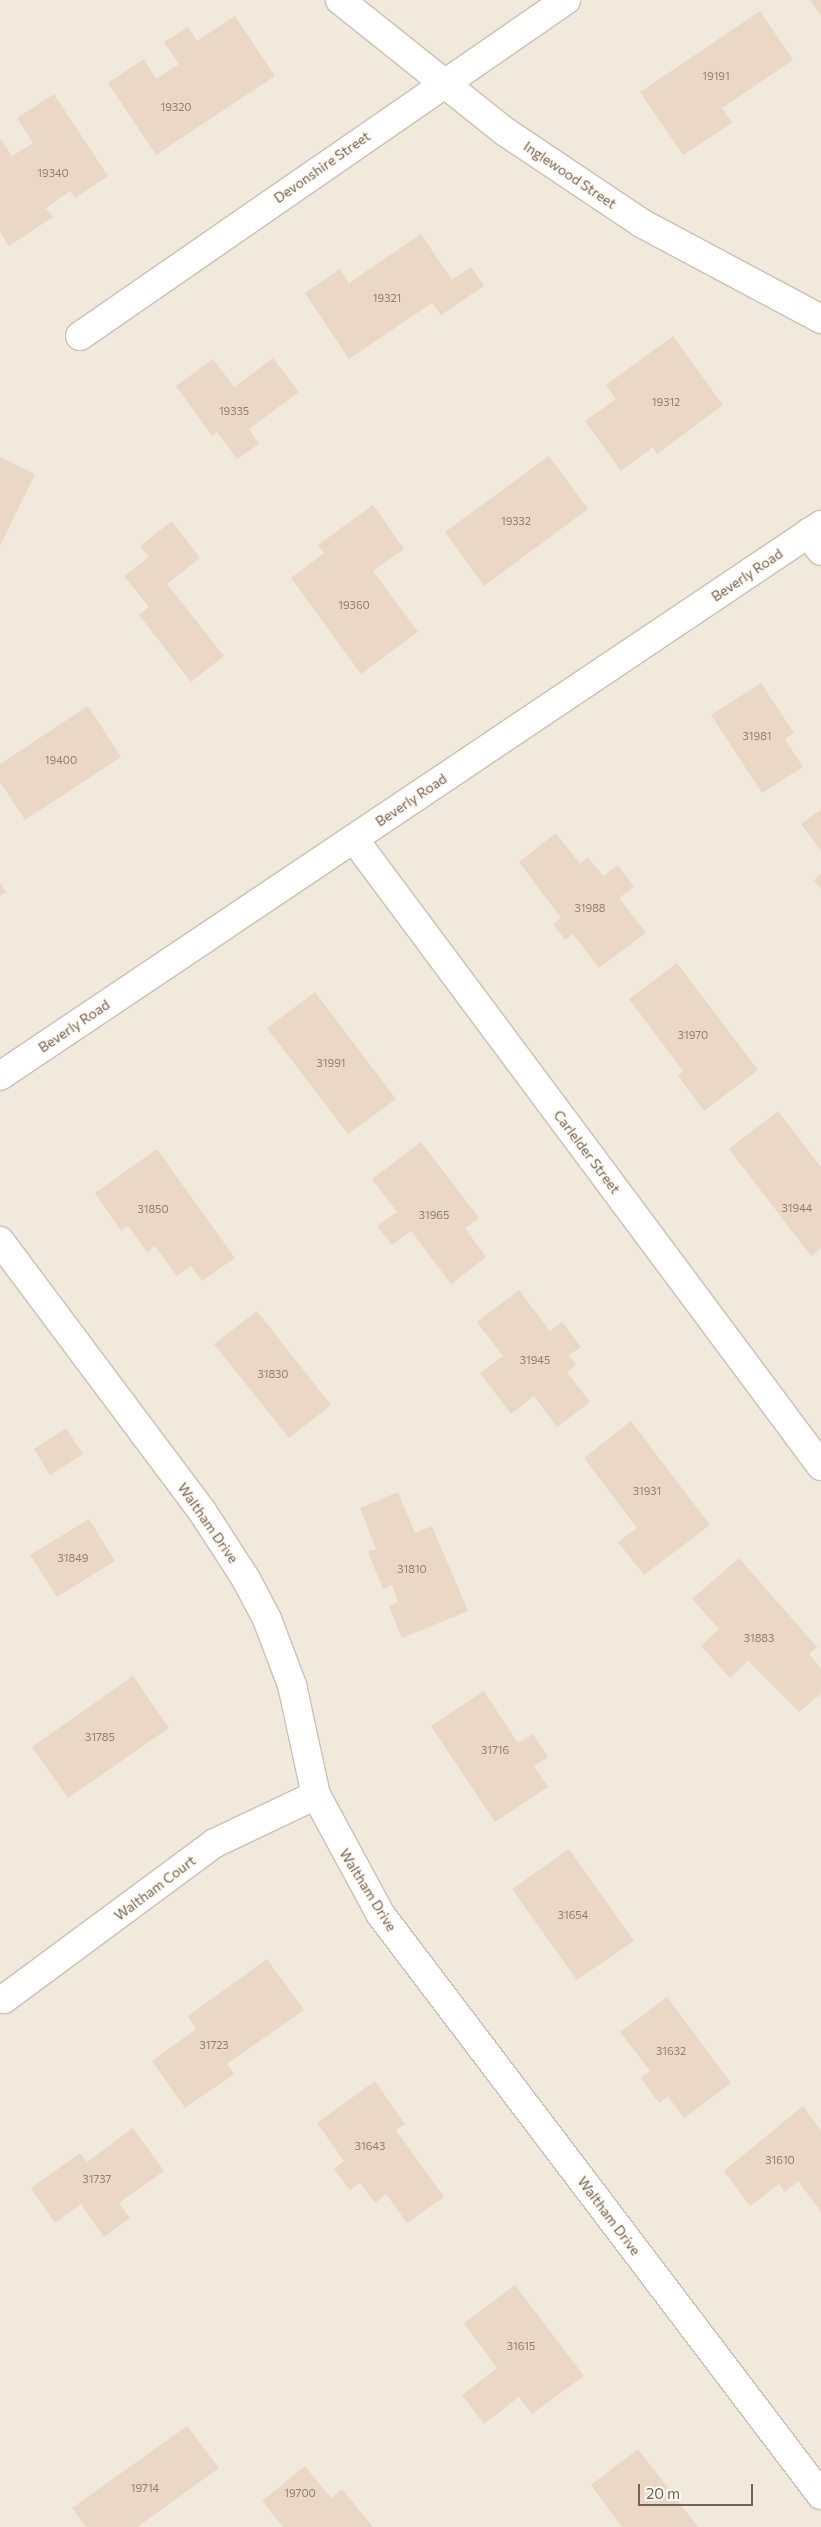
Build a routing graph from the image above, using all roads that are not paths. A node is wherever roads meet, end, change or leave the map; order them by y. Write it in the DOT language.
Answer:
graph roads {
  1 [pos="340,0"];
  2 [pos="566,0"];
  3 [pos="441,84"];
  4 [pos="821,319"];
  5 [pos="80,336"];
  6 [pos="817,536"];
  7 [pos="354,839"];
  8 [pos="0,1076"];
  9 [pos="0,1241"];
  10 [pos="821,1466"];
  11 [pos="316,1795"];
  12 [pos="4,1999"];
  13 [pos="821,2495"];
  1 -- 3 [label="street, Inglewood Street"];
  2 -- 3 [label="street, Devonshire Street"];
  3 -- 4 [label="street, Inglewood Street"];
  3 -- 5 [label="street, Devonshire Street"];
  6 -- 7 [label="street, Beverly Road"];
  7 -- 8 [label="street, Beverly Road"];
  7 -- 10 [label="street, Carlelder Street"];
  9 -- 11 [label="street, Waltham Drive"];
  11 -- 12 [label="street, Waltham Court"];
  11 -- 13 [label="street, Waltham Drive"];
}
